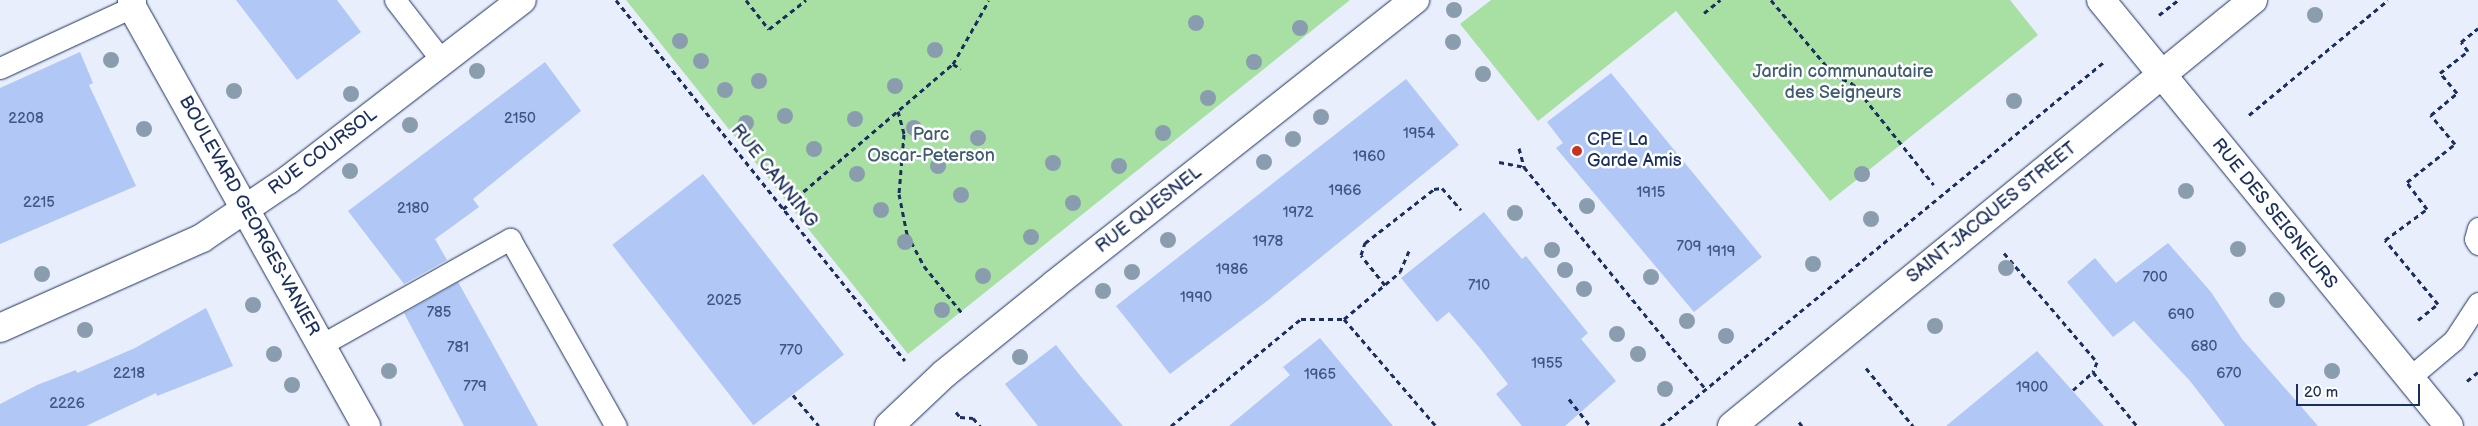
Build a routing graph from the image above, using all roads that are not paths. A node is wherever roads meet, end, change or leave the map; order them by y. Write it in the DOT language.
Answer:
graph roads {
  1 [pos="395,0"];
  2 [pos="522,0"];
  3 [pos="1415,0"];
  4 [pos="2101,0"];
  5 [pos="2253,0"];
  6 [pos="129,2"];
  7 [pos="443,62"];
  8 [pos="0,68"];
  9 [pos="2161,75"];
  10 [pos="245,209"];
  11 [pos="2478,228"];
  12 [pos="2478,244"];
  13 [pos="2478,303"];
  14 [pos="0,328"];
  15 [pos="321,345"];
  16 [pos="2409,378"];
  17 [pos="363,425"];
  18 [pos="616,426"];
  19 [pos="889,426"];
  20 [pos="1732,426"];
  21 [pos="2449,426"];
  1 -- 7 [label="lane"];
  2 -- 7 [label="street, RUE COURSOL"];
  3 -- 19 [label="street, RUE QUESNEL"];
  4 -- 9 [label="street, RUE DES SEIGNEURS"];
  5 -- 9 [label="street, SAINT-JACQUES STREET"];
  6 -- 8 [label="lane"];
  6 -- 10 [label="street, BOULEVARD GEORGES-VANIER"];
  7 -- 10 [label="street, RUE COURSOL"];
  9 -- 16 [label="street, RUE DES SEIGNEURS"];
  9 -- 20 [label="street, SAINT-JACQUES STREET"];
  10 -- 14 [label="street, RUE COURSOL"];
  10 -- 15 [label="street, BOULEVARD GEORGES-VANIER"];
  11 -- 12 [label="lane"];
  13 -- 16 [label="lane"];
  15 -- 17 [label="street, BOULEVARD GEORGES-VANIER"];
  15 -- 18 [label="lane"];
  16 -- 21 [label="street, RUE DES SEIGNEURS"];
}
